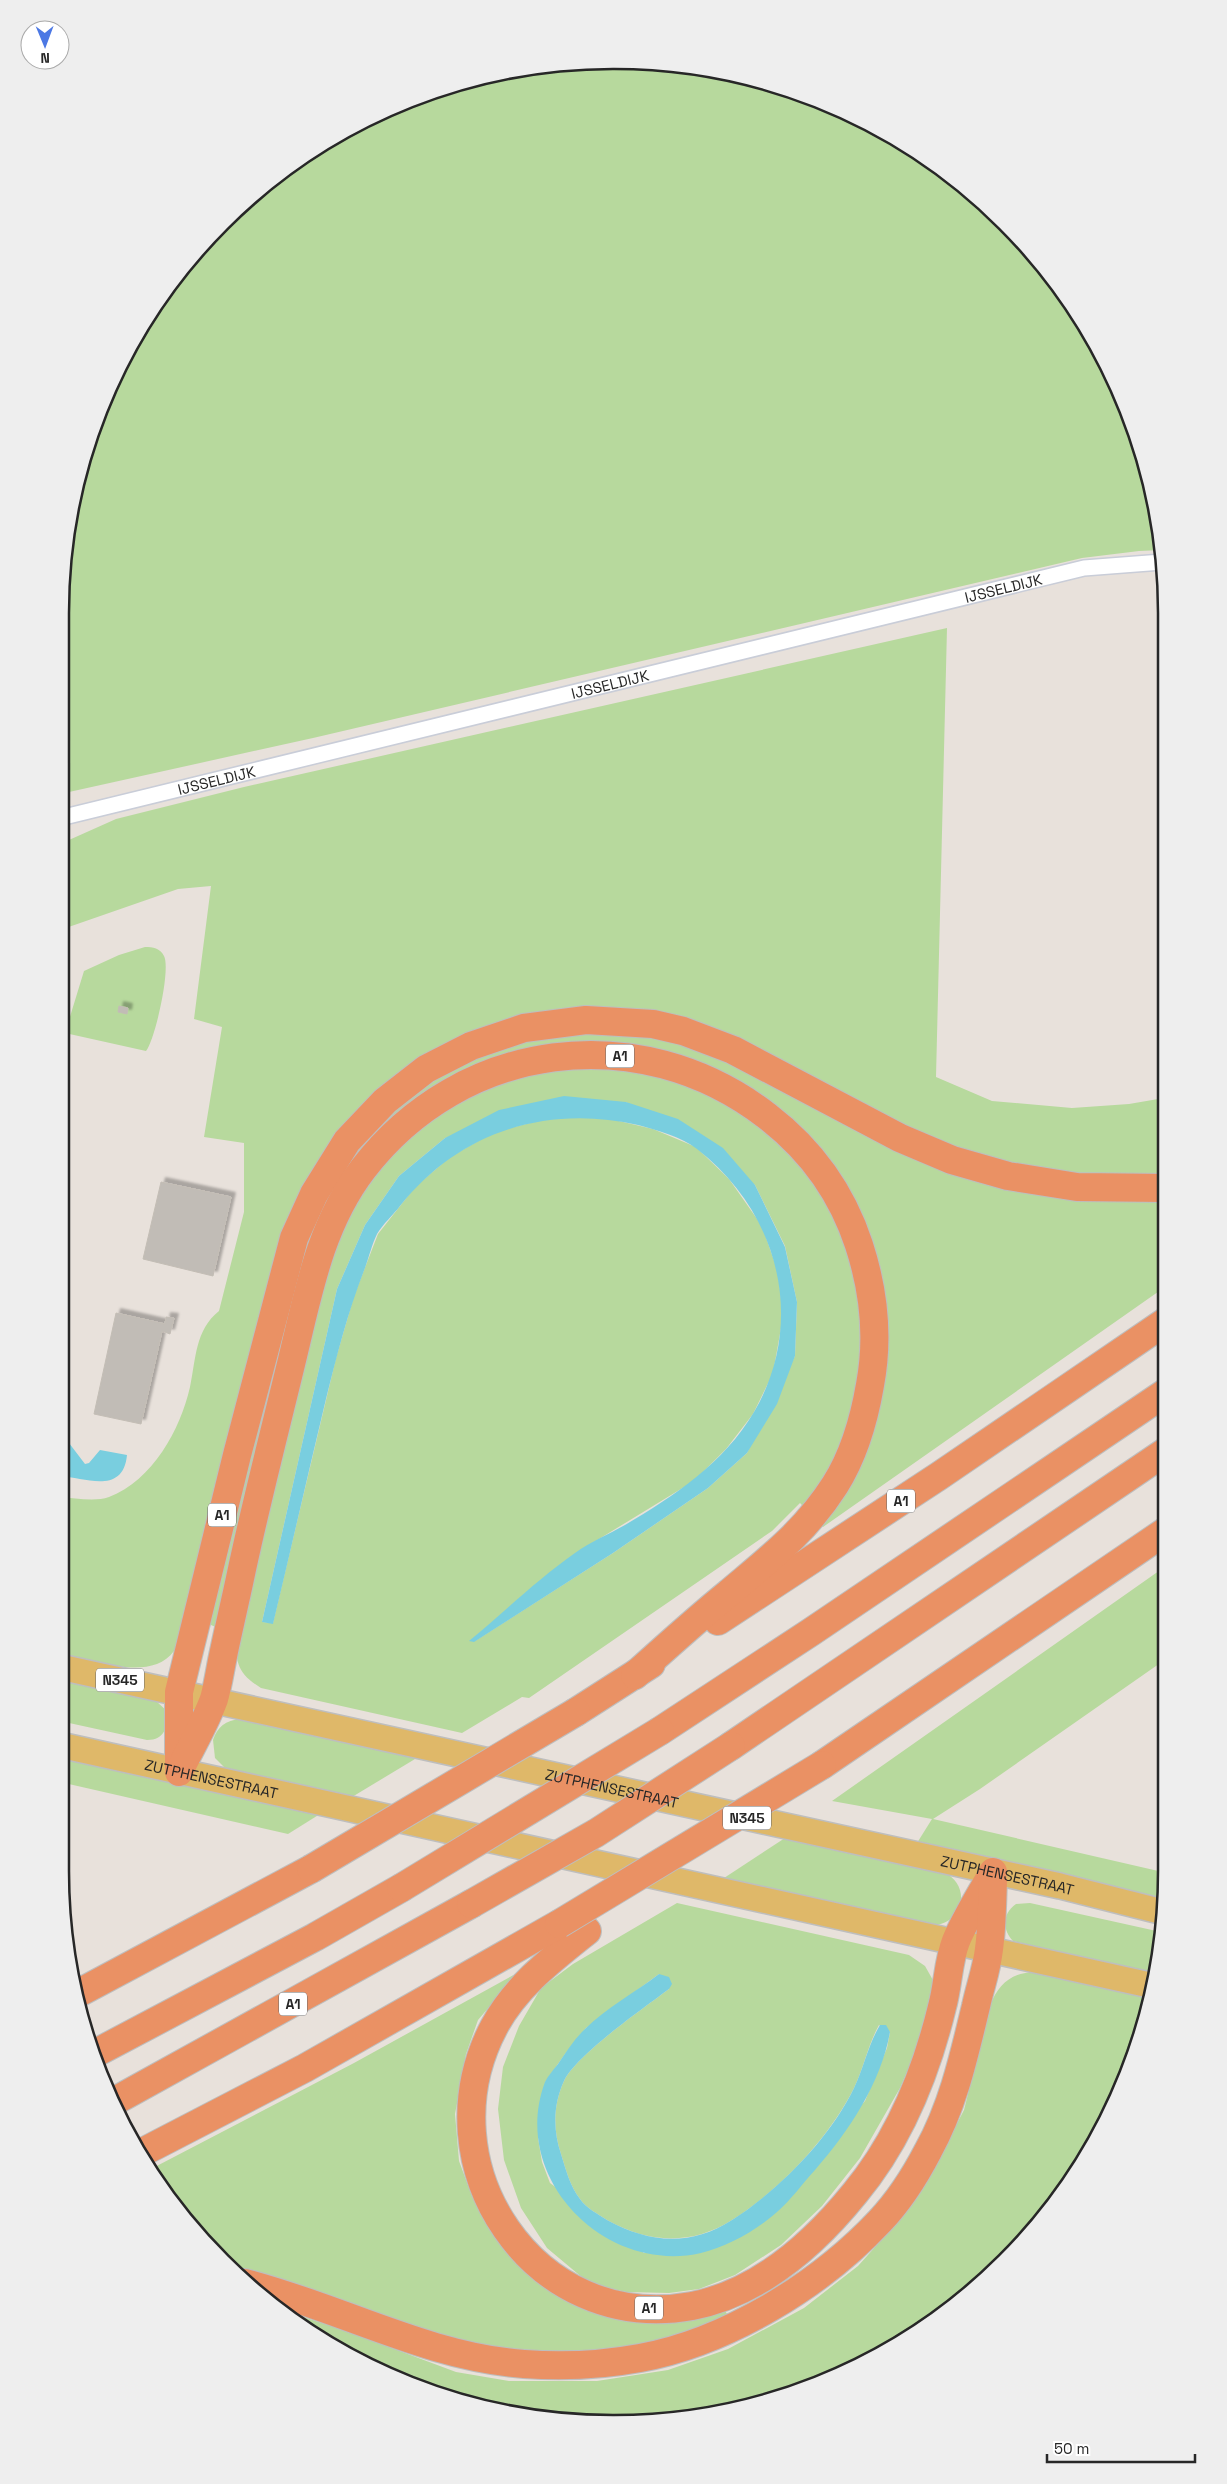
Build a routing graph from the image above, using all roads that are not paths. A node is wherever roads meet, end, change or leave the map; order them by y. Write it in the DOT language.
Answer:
graph roads {
  1 [pos="1156,562"];
  2 [pos="69,816"];
  3 [pos="1158,1188"];
  4 [pos="1158,1327"];
  5 [pos="1158,1398"];
  6 [pos="1158,1457"];
  7 [pos="1158,1536"];
  8 [pos="69,1669"];
  9 [pos="635,1675"];
  10 [pos="180,1692"];
  11 [pos="213,1700"];
  12 [pos="69,1747"];
  13 [pos="179,1772"];
  14 [pos="679,1852"];
  15 [pos="993,1872"];
  16 [pos="1157,1910"];
  17 [pos="955,1943"];
  18 [pos="989,1950"];
  19 [pos="1146,1984"];
  20 [pos="82,1991"];
  21 [pos="100,2051"];
  22 [pos="119,2099"];
  23 [pos="147,2150"];
  24 [pos="264,2288"];
  1 -- 2 [label="street, IJSSELDIJK"];
  3 -- 10 [label="highway, A1"];
  4 -- 9 [label="highway, A1"];
  5 -- 21 [label="highway, bridge"];
  6 -- 22 [label="highway, A1, bridge"];
  7 -- 14 [label="highway, A1, bridge"];
  8 -- 10 [label="main road, ZUTPHENSESTRAAT / N345"];
  9 -- 11 [label="highway, A1"];
  9 -- 20 [label="highway, A1, bridge"];
  10 -- 11 [label="main road, ZUTPHENSESTRAAT / N345"];
  10 -- 13 [label="highway"];
  11 -- 13 [label="highway"];
  11 -- 15 [label="main road, ZUTPHENSESTRAAT / N345"];
  12 -- 13 [label="main road, ZUTPHENSESTRAAT"];
  13 -- 17 [label="main road, ZUTPHENSESTRAAT"];
  14 -- 17 [label="highway, A1, bridge"];
  14 -- 23 [label="highway, A1, bridge"];
  15 -- 16 [label="main road, ZUTPHENSESTRAAT / N345"];
  15 -- 17 [label="highway"];
  15 -- 18 [label="highway"];
  17 -- 18 [label="main road, ZUTPHENSESTRAAT"];
  18 -- 19 [label="main road, ZUTPHENSESTRAAT"];
  18 -- 24 [label="highway"];
}
